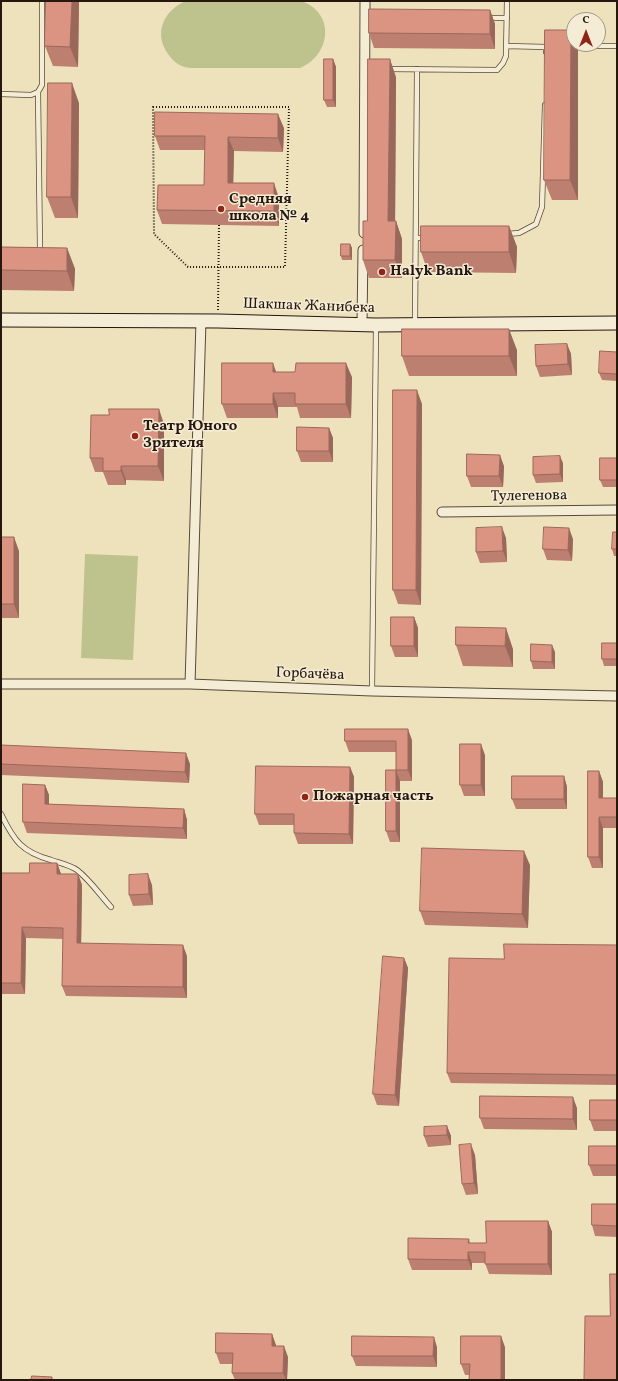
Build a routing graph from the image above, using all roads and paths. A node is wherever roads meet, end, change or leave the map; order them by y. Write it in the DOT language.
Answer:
graph roads {
  1 [pos="42,1"];
  2 [pos="365,1"];
  3 [pos="507,1"];
  4 [pos="483,18"];
  5 [pos="507,18"];
  6 [pos="507,46"];
  7 [pos="606,46"];
  8 [pos="617,46"];
  9 [pos="546,47"];
  10 [pos="554,47"];
  11 [pos="546,59"];
  12 [pos="380,68"];
  13 [pos="417,69"];
  14 [pos="38,92"];
  15 [pos="1,94"];
  16 [pos="545,98"];
  17 [pos="219,225"];
  18 [pos="504,234"];
  19 [pos="432,237"];
  20 [pos="416,238"];
  21 [pos="36,258"];
  22 [pos="218,267"];
  23 [pos="1,320"];
  24 [pos="201,321"];
  25 [pos="218,321"];
  26 [pos="617,323"];
  27 [pos="362,324"];
  28 [pos="376,325"];
  29 [pos="415,325"];
  30 [pos="617,510"];
  31 [pos="442,512"];
  32 [pos="1,684"];
  33 [pos="190,684"];
  34 [pos="372,691"];
  35 [pos="617,696"];
  36 [pos="1,814"];
  37 [pos="111,907"];
  1 -- 14 [label="lane"];
  2 -- 27 [label="street"];
  3 -- 5 [label="lane"];
  4 -- 5 [label="lane"];
  5 -- 6 [label="lane"];
  6 -- 9 [label="lane"];
  6 -- 13 [label="lane"];
  7 -- 8 [label="lane"];
  9 -- 10 [label="lane"];
  9 -- 11 [label="lane"];
  12 -- 13 [label="lane"];
  13 -- 20 [label="lane"];
  14 -- 15 [label="lane"];
  14 -- 21 [label="lane"];
  16 -- 18 [label="lane"];
  17 -- 22 [label="path"];
  19 -- 20 [label="lane"];
  20 -- 29 [label="lane"];
  22 -- 22 [label="path"];
  22 -- 25 [label="path"];
  23 -- 24 [label="main road, Шакшак Жанибека"];
  24 -- 25 [label="main road, Шакшак Жанибека"];
  24 -- 33 [label="street"];
  25 -- 27 [label="main road, Шакшак Жанибека"];
  26 -- 29 [label="main road, Шакшак Жанибека"];
  27 -- 28 [label="main road, Шакшак Жанибека"];
  28 -- 29 [label="main road, Шакшак Жанибека"];
  28 -- 34 [label="lane"];
  30 -- 31 [label="street, Тулегенова"];
  32 -- 33 [label="street, Горбачёва"];
  33 -- 34 [label="street, Горбачёва"];
  34 -- 35 [label="street, Горбачёва"];
  36 -- 37 [label="lane"];
}
